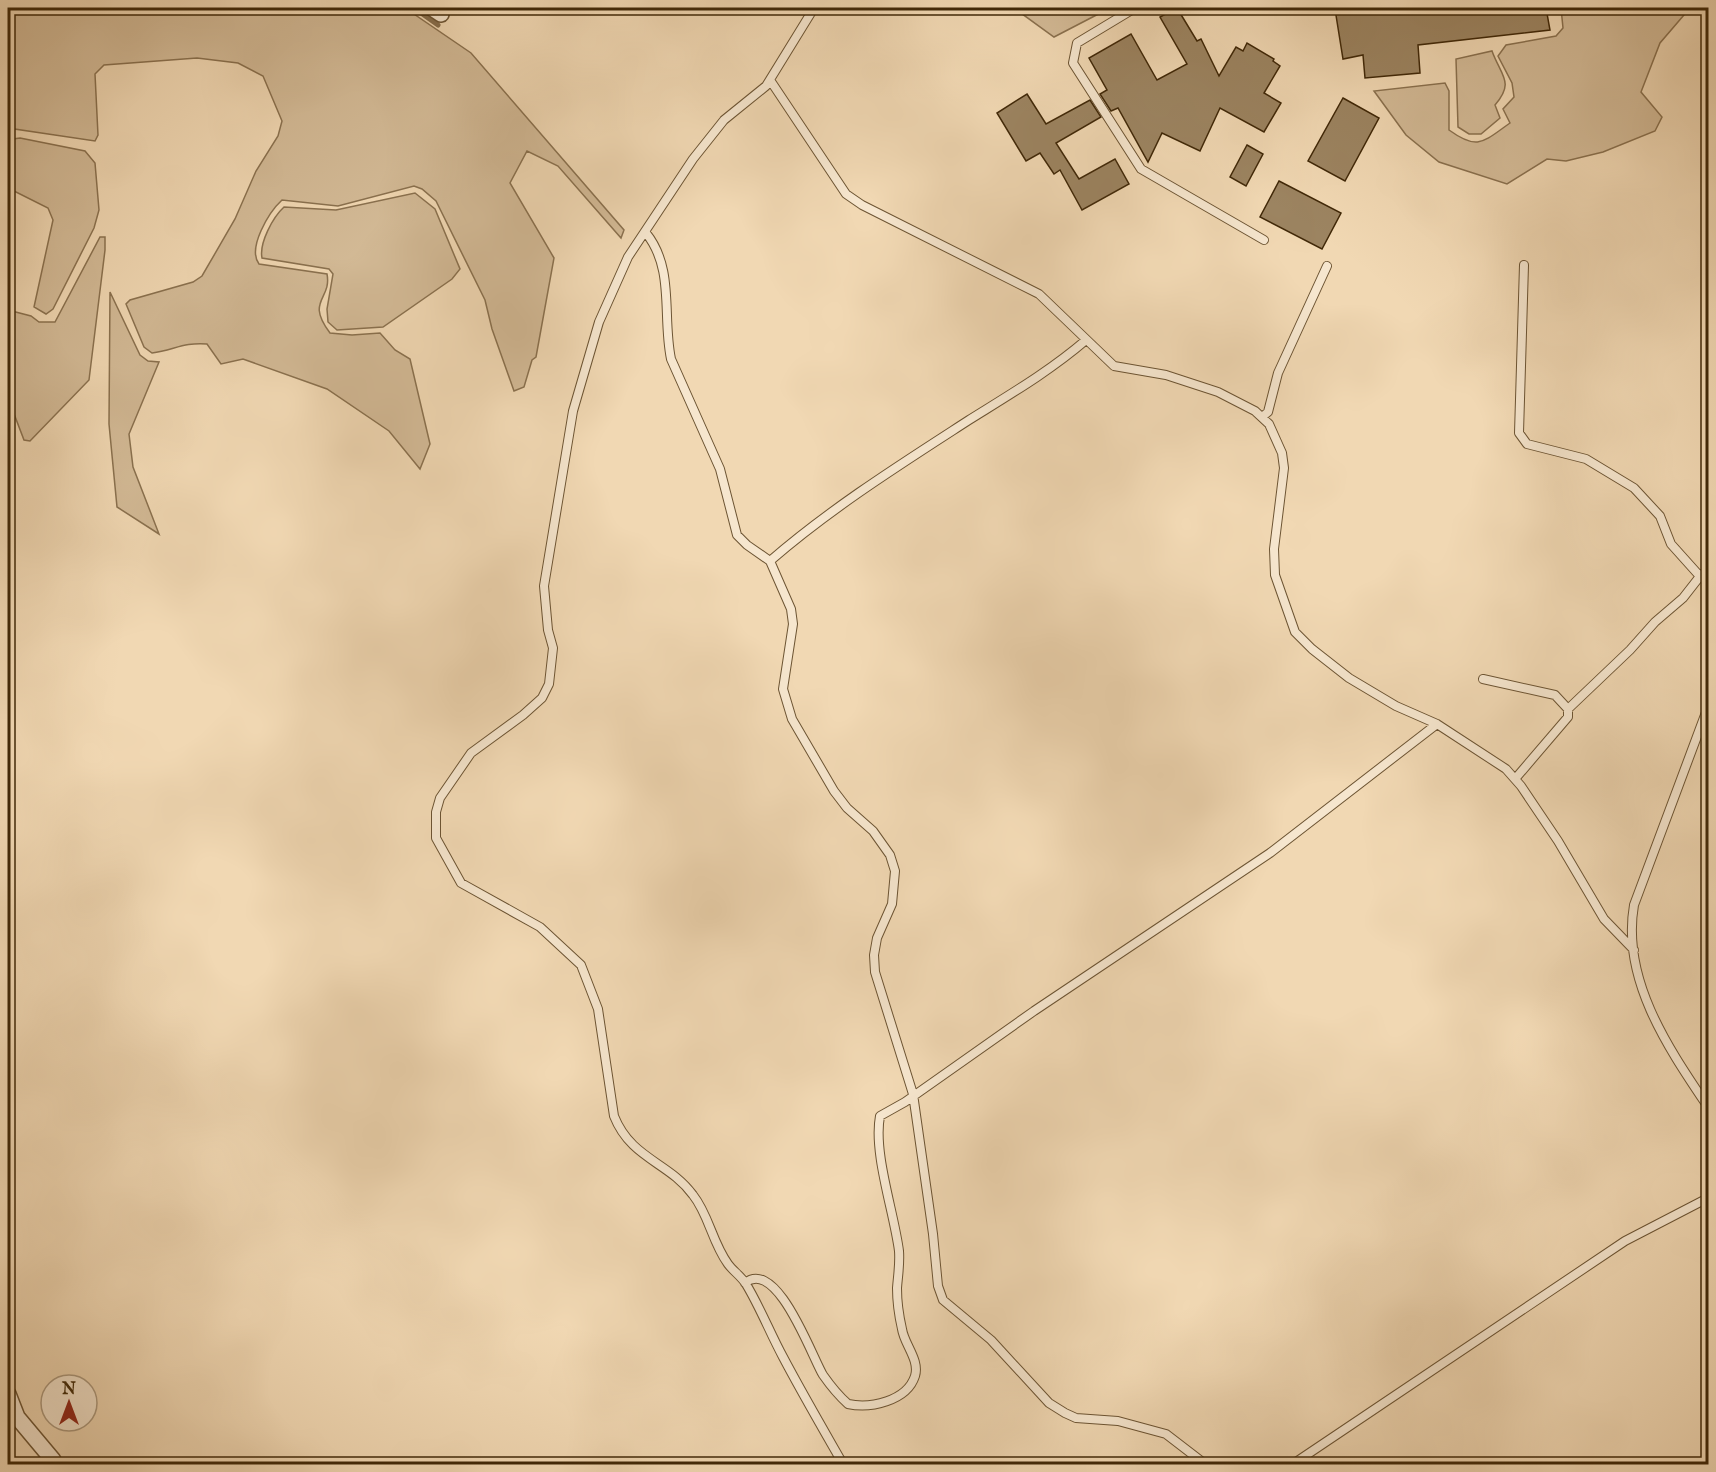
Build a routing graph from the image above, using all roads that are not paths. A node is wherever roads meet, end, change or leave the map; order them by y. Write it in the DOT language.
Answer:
graph roads {
  1 [pos="814,8"];
  2 [pos="1135,8"];
  3 [pos="770,80"];
  4 [pos="646,233"];
  5 [pos="1264,240"];
  6 [pos="1524,265"];
  7 [pos="1327,266"];
  8 [pos="1086,340"];
  9 [pos="1262,417"];
  10 [pos="770,561"];
  11 [pos="1705,577"];
  12 [pos="1483,679"];
  13 [pos="1708,706"];
  14 [pos="1568,709"];
  15 [pos="1437,724"];
  16 [pos="1515,779"];
  17 [pos="1634,950"];
  18 [pos="913,1094"];
  19 [pos="1708,1107"];
  20 [pos="1708,1198"];
  21 [pos="745,1283"];
  22 [pos="8,1394"];
  23 [pos="53,1464"];
  24 [pos="843,1464"];
  25 [pos="1206,1464"];
  26 [pos="1293,1464"];
  1 -- 3 [label="lane"];
  2 -- 5 [label="lane"];
  3 -- 4 [label="lane"];
  3 -- 8 [label="lane"];
  4 -- 10 [label="lane"];
  4 -- 21 [label="lane"];
  6 -- 11 [label="lane"];
  7 -- 9 [label="lane"];
  8 -- 9 [label="lane"];
  8 -- 10 [label="lane"];
  9 -- 15 [label="lane"];
  10 -- 18 [label="lane"];
  11 -- 14 [label="lane"];
  12 -- 14 [label="lane"];
  13 -- 17 [label="lane"];
  14 -- 16 [label="lane"];
  15 -- 16 [label="lane"];
  15 -- 18 [label="lane"];
  16 -- 17 [label="lane"];
  17 -- 19 [label="lane"];
  18 -- 21 [label="lane"];
  18 -- 25 [label="lane"];
  20 -- 26 [label="lane"];
  21 -- 24 [label="lane"];
  22 -- 23 [label="street"];
}
